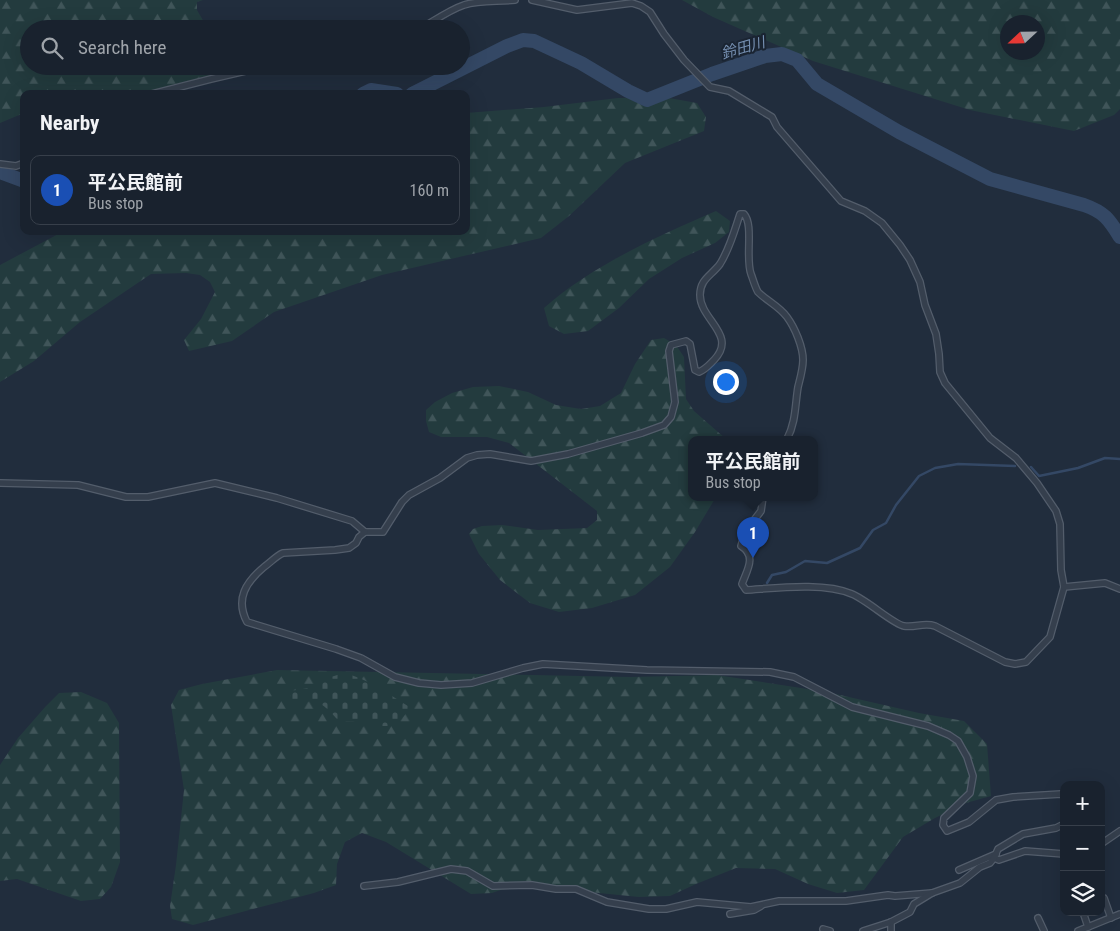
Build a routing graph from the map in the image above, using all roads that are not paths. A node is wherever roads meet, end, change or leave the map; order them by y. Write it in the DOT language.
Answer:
graph roads {
  1 [pos="515,0"];
  2 [pos="532,0"];
  3 [pos="436,20"];
  4 [pos="228,75"];
  5 [pos="167,90"];
  6 [pos="0,164"];
  7 [pos="20,164"];
  8 [pos="788,436"];
  9 [pos="0,483"];
  10 [pos="762,501"];
  11 [pos="366,532"];
  12 [pos="1064,587"];
  13 [pos="1120,589"];
  14 [pos="1060,794"];
  15 [pos="1060,826"];
  16 [pos="1120,831"];
  17 [pos="1105,841"];
  18 [pos="1060,854"];
  19 [pos="995,856"];
  20 [pos="958,870"];
  21 [pos="364,886"];
  22 [pos="932,893"];
  23 [pos="1105,901"];
  24 [pos="762,904"];
  25 [pos="730,914"];
  26 [pos="1120,914"];
  27 [pos="1084,916"];
  28 [pos="1038,918"];
  29 [pos="1111,918"];
  30 [pos="891,922"];
  31 [pos="1088,927"];
  32 [pos="823,929"];
  33 [pos="830,931"];
  34 [pos="863,931"];
  35 [pos="891,931"];
  36 [pos="1044,931"];
  37 [pos="1078,931"];
  1 -- 3 [label="street"];
  2 -- 12 [label="street"];
  4 -- 5 [label="street"];
  6 -- 7 [label="street"];
  8 -- 11 [label="street"];
  9 -- 11 [label="street"];
  10 -- 12 [label="street"];
  11 -- 14 [label="street"];
  12 -- 13 [label="street"];
  15 -- 19 [label="street"];
  16 -- 17 [label="street"];
  18 -- 19 [label="street"];
  19 -- 20 [label="street"];
  19 -- 22 [label="street"];
  21 -- 24 [label="street"];
  22 -- 24 [label="street"];
  22 -- 30 [label="street"];
  23 -- 29 [label="street"];
  24 -- 25 [label="street"];
  26 -- 29 [label="street"];
  27 -- 31 [label="street"];
  28 -- 36 [label="street"];
  29 -- 31 [label="street"];
  30 -- 34 [label="street"];
  30 -- 35 [label="street"];
  31 -- 37 [label="street"];
  32 -- 33 [label="street"];
}
